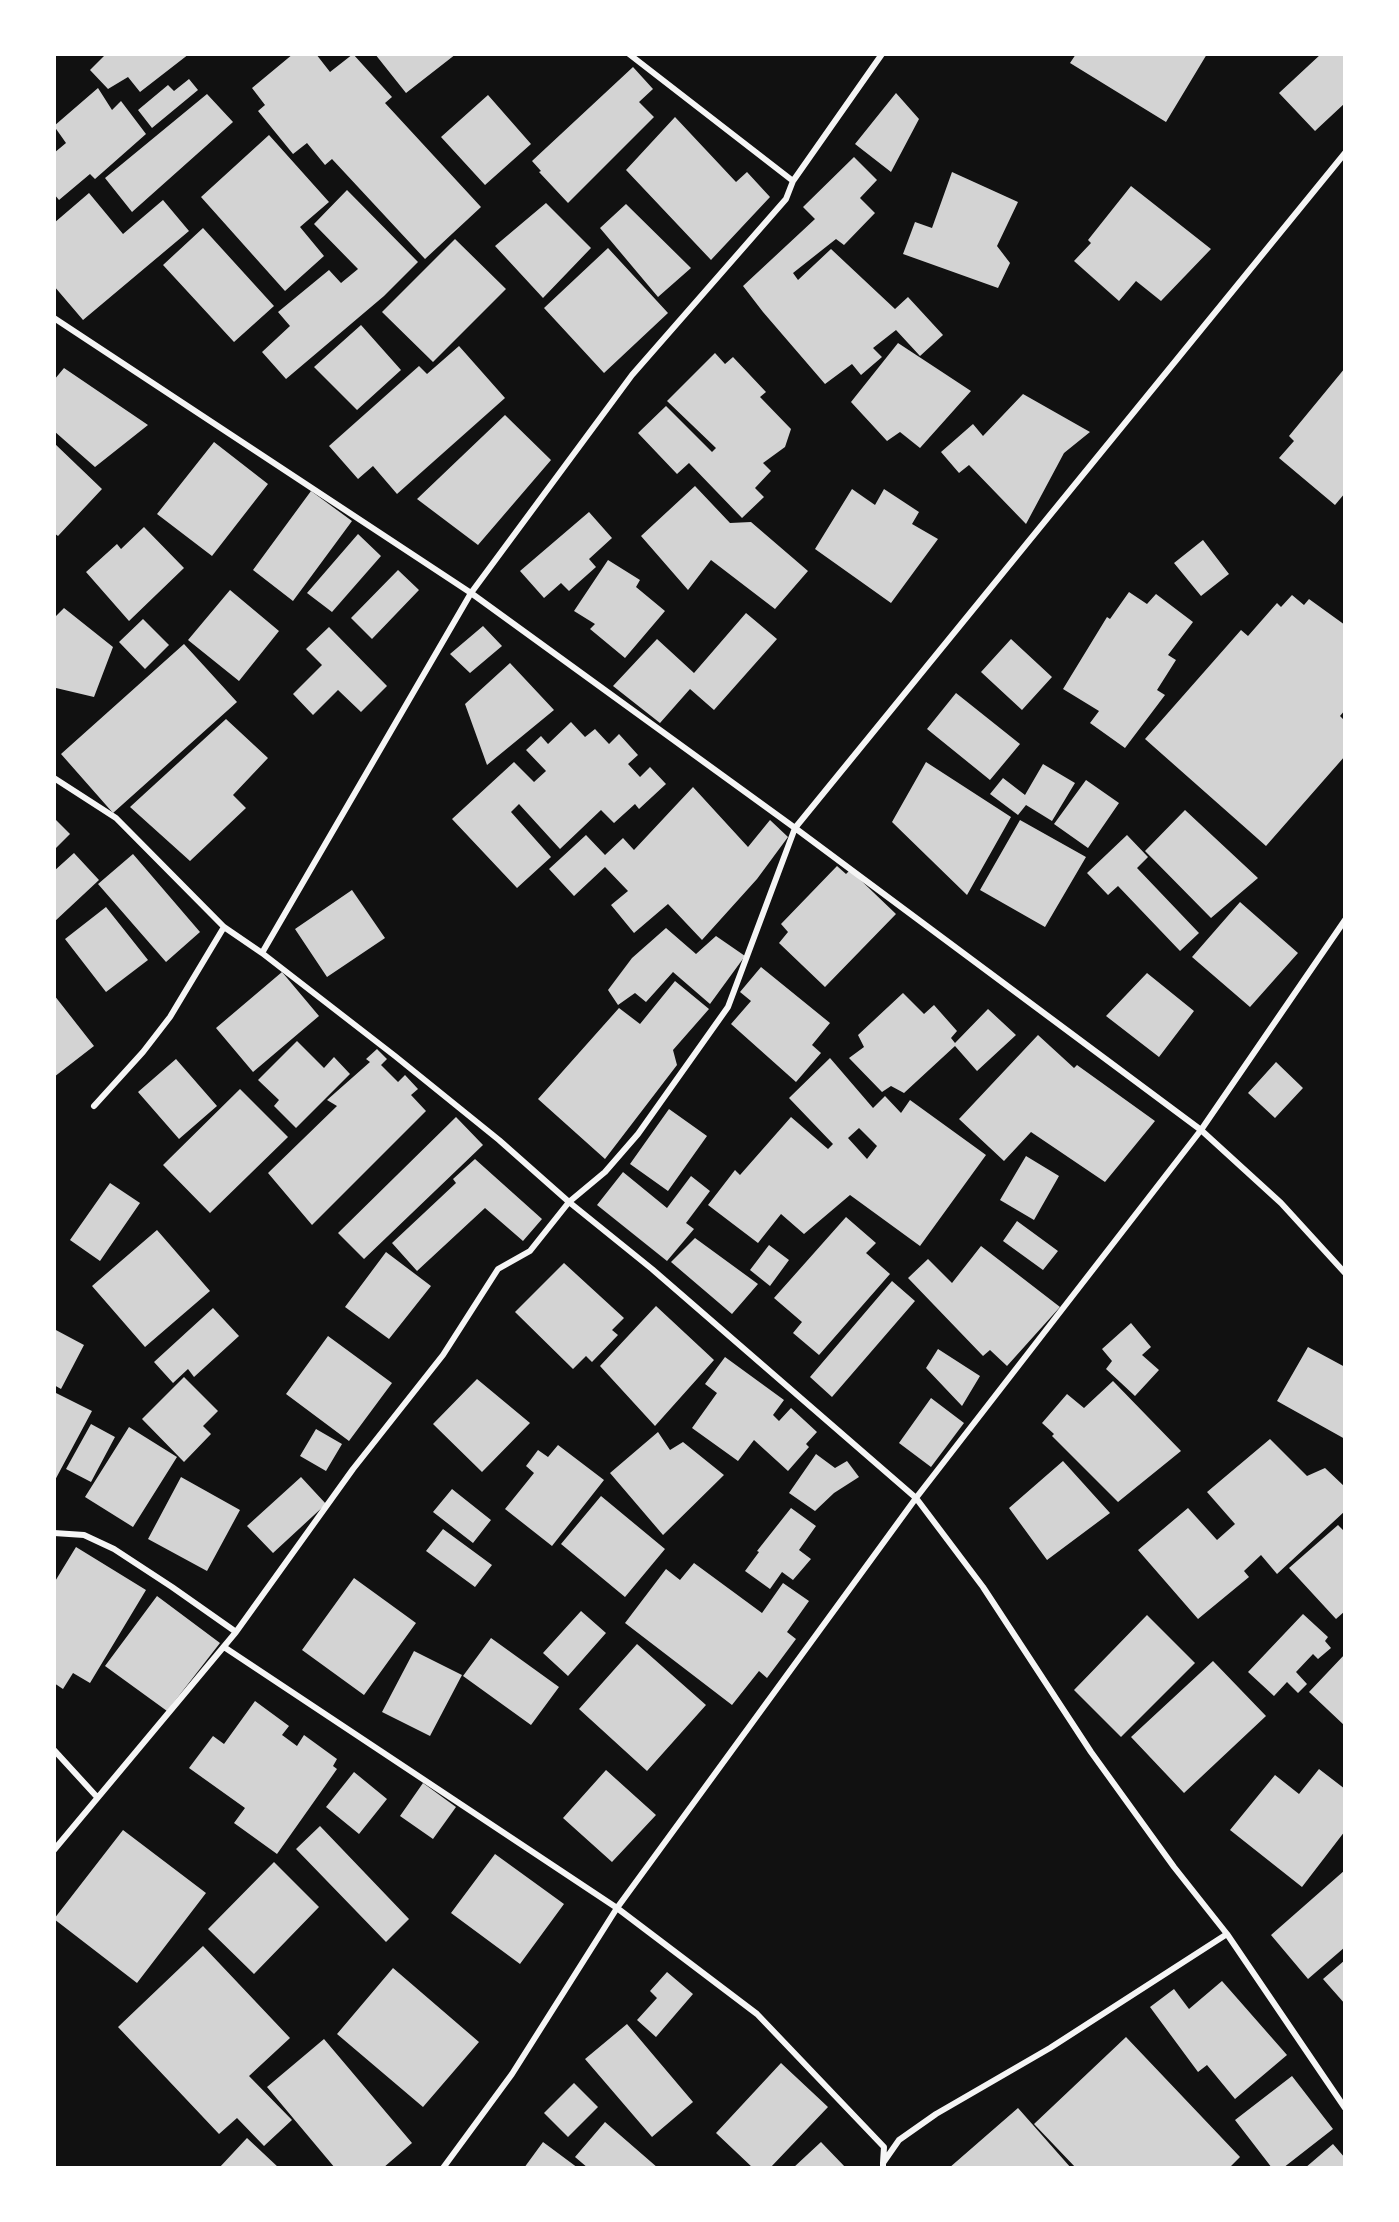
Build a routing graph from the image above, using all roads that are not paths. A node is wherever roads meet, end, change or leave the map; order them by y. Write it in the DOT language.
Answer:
graph roads {
  1 [pos="629,54"];
  2 [pos="882,54"];
  3 [pos="1345,153"];
  4 [pos="793,181"];
  5 [pos="54,318"];
  6 [pos="471,593"];
  7 [pos="54,778"];
  8 [pos="795,828"];
  9 [pos="1345,920"];
  10 [pos="224,927"];
  11 [pos="262,953"];
  12 [pos="94,1106"];
  13 [pos="1201,1130"];
  14 [pos="568,1202"];
  15 [pos="1345,1273"];
  16 [pos="916,1498"];
  17 [pos="54,1533"];
  18 [pos="236,1632"];
  19 [pos="224,1647"];
  20 [pos="54,1750"];
  21 [pos="98,1797"];
  22 [pos="54,1850"];
  23 [pos="617,1908"];
  24 [pos="1227,1934"];
  25 [pos="1345,2108"];
  26 [pos="883,2165"];
  27 [pos="443,2168"];
  1 -- 4 [label="street"];
  2 -- 4 [label="street"];
  3 -- 8 [label="street"];
  4 -- 6 [label="street"];
  5 -- 6 [label="street"];
  6 -- 8 [label="street"];
  6 -- 11 [label="street"];
  7 -- 10 [label="street"];
  8 -- 13 [label="street"];
  8 -- 14 [label="street"];
  9 -- 13 [label="street"];
  10 -- 11 [label="street"];
  10 -- 12 [label="street"];
  11 -- 14 [label="street"];
  13 -- 15 [label="street"];
  13 -- 16 [label="street"];
  14 -- 16 [label="street"];
  14 -- 18 [label="street"];
  16 -- 23 [label="street"];
  16 -- 24 [label="street"];
  17 -- 18 [label="street"];
  18 -- 19 [label="street"];
  19 -- 21 [label="street"];
  19 -- 23 [label="street"];
  20 -- 21 [label="street"];
  21 -- 22 [label="street"];
  23 -- 26 [label="street"];
  23 -- 27 [label="street"];
  24 -- 25 [label="street"];
  24 -- 26 [label="street"];
}
